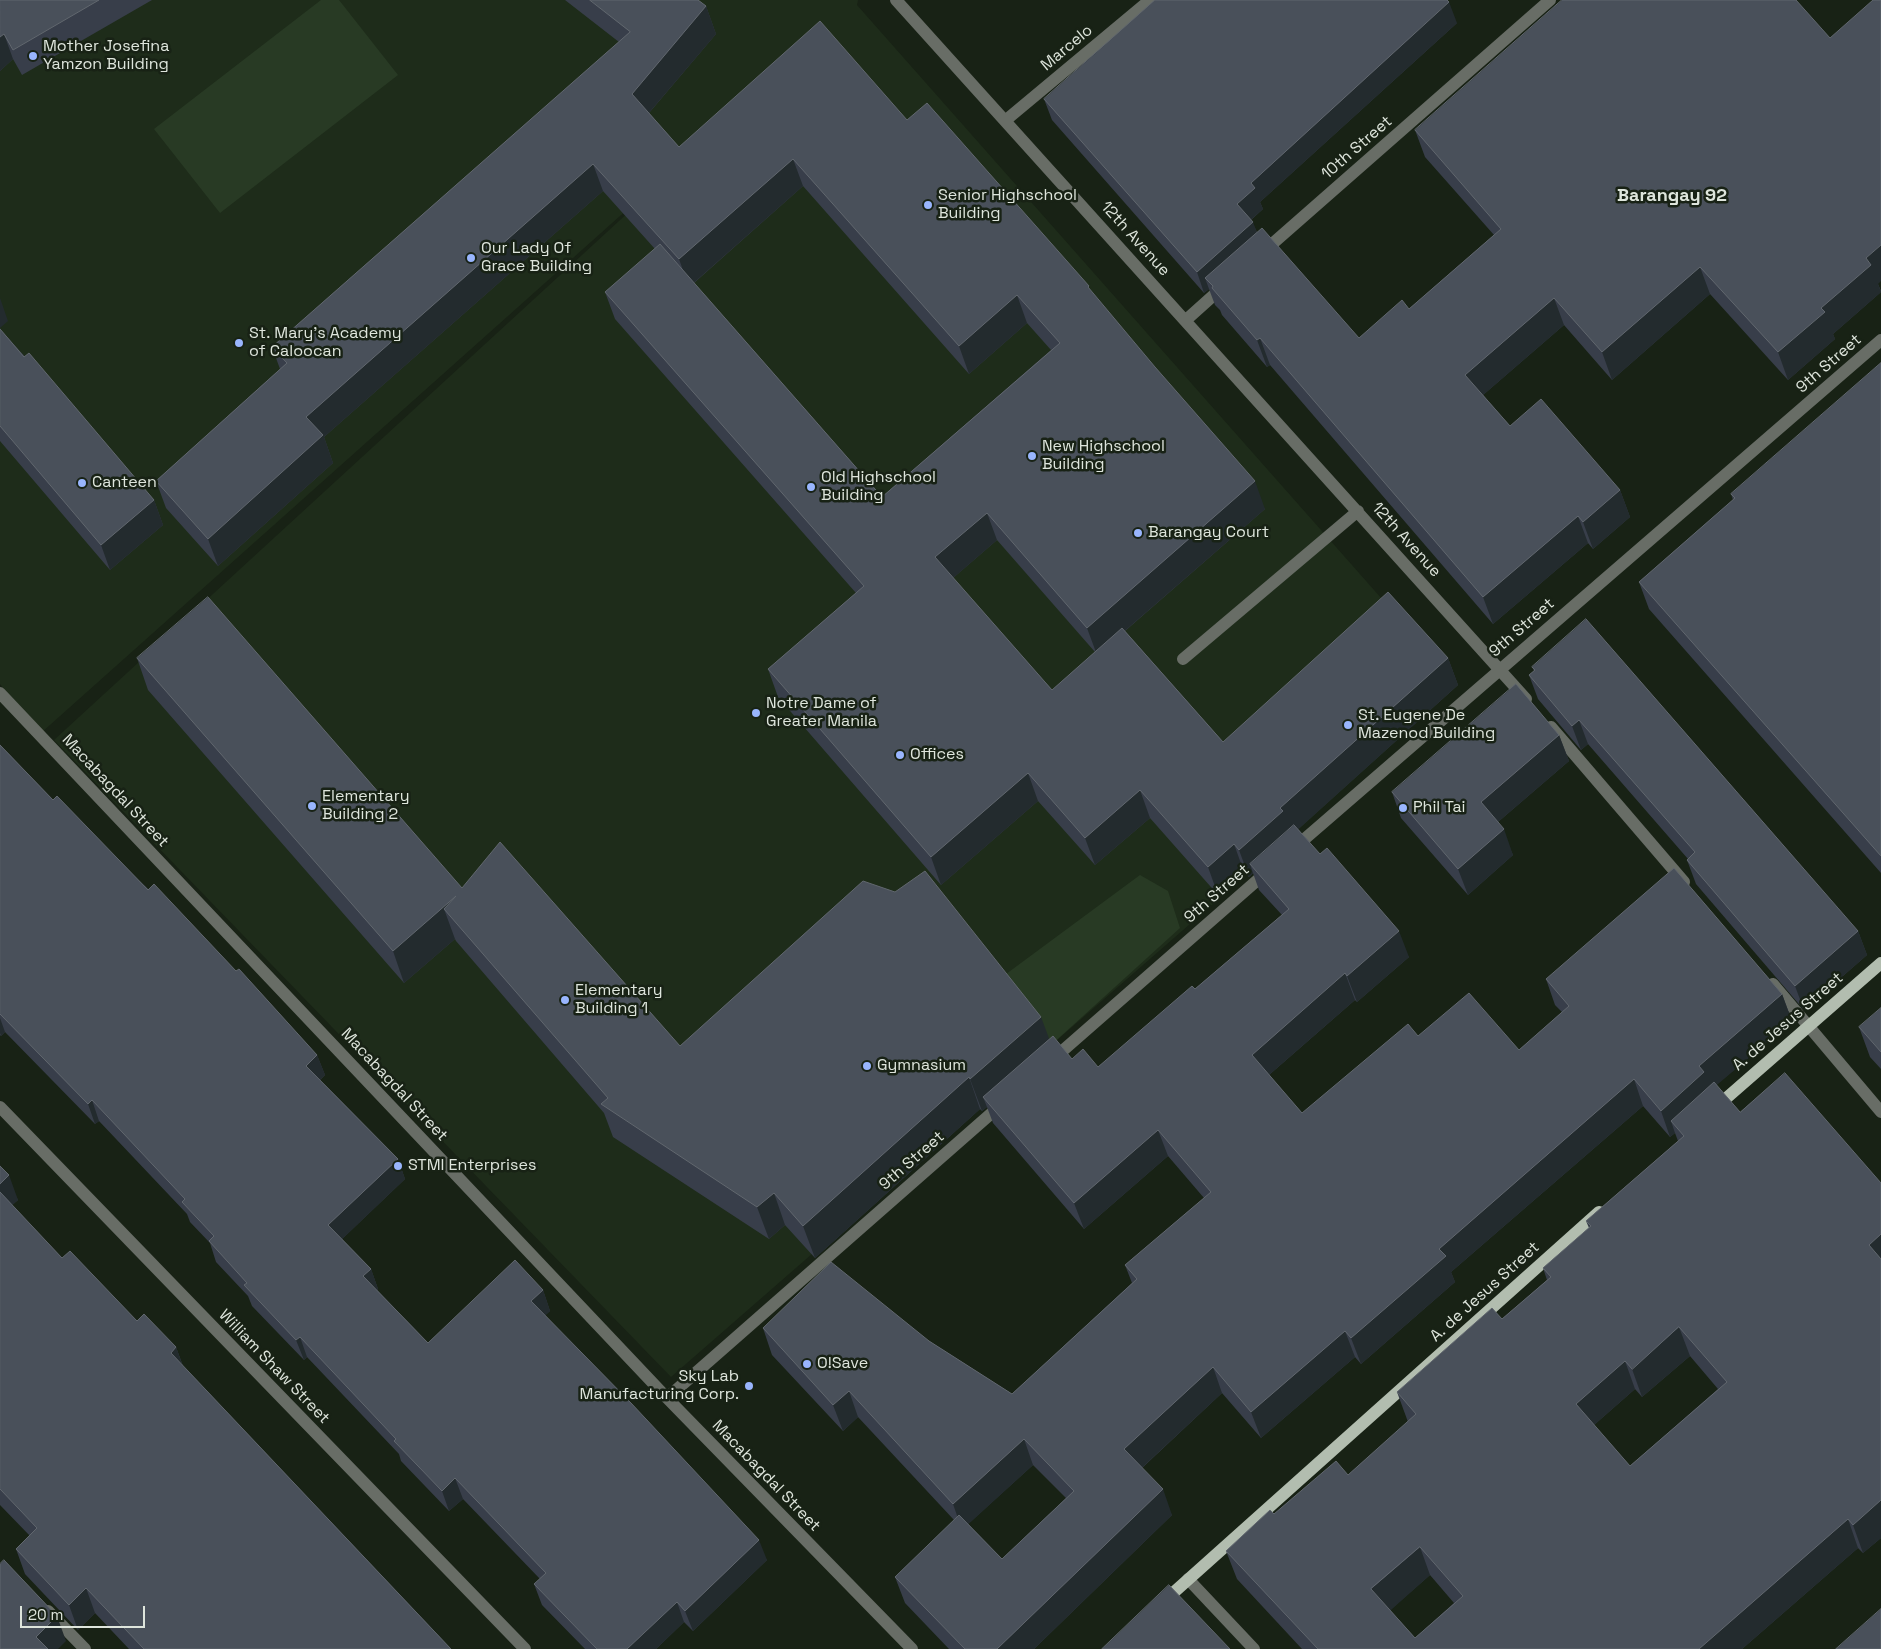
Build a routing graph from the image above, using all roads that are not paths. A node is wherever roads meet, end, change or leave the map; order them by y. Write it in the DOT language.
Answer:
graph roads {
  1 [pos="896,0"];
  2 [pos="1150,0"];
  3 [pos="1550,0"];
  4 [pos="1006,120"];
  5 [pos="1254,261"];
  6 [pos="1232,280"];
  7 [pos="1186,320"];
  8 [pos="1881,340"];
  9 [pos="1358,511"];
  10 [pos="1183,659"];
  11 [pos="1500,668"];
  12 [pos="0,693"];
  13 [pos="1532,706"];
  14 [pos="1545,721"];
  15 [pos="1695,895"];
  16 [pos="1881,963"];
  17 [pos="1766,977"];
  18 [pos="1808,1025"];
  19 [pos="1042,1069"];
  20 [pos="1012,1095"];
  21 [pos="0,1107"];
  22 [pos="1881,1112"];
  23 [pos="1705,1117"];
  24 [pos="1609,1203"];
  25 [pos="667,1398"];
  26 [pos="1188,1579"];
  27 [pos="39,1601"];
  28 [pos="1154,1611"];
  29 [pos="85,1649"];
  30 [pos="525,1649"];
  31 [pos="912,1649"];
  32 [pos="1254,1649"];
  1 -- 4 [label="street, 12th Avenue"];
  2 -- 4 [label="street, Marcelo"];
  3 -- 5 [label="street, 10th Street"];
  4 -- 7 [label="street, 12th Avenue"];
  6 -- 7 [label="street"];
  7 -- 9 [label="street, 12th Avenue"];
  8 -- 11 [label="street, 9th Street"];
  9 -- 10 [label="street"];
  9 -- 11 [label="street, 12th Avenue"];
  11 -- 13 [label="street, 12th Avenue"];
  11 -- 19 [label="street, 9th Street"];
  12 -- 25 [label="street, Macabagdal Street"];
  14 -- 15 [label="street"];
  16 -- 18 [label="main road, A. de Jesus Street"];
  17 -- 18 [label="street"];
  18 -- 22 [label="street"];
  18 -- 23 [label="main road, A. de Jesus Street"];
  20 -- 25 [label="street, 9th Street"];
  21 -- 30 [label="street, William Shaw Street"];
  24 -- 26 [label="main road, A. de Jesus Street"];
  25 -- 31 [label="street, Macabagdal Street"];
  26 -- 28 [label="main road, A. de Jesus Street"];
  26 -- 32 [label="street"];
  27 -- 29 [label="street"];
}
